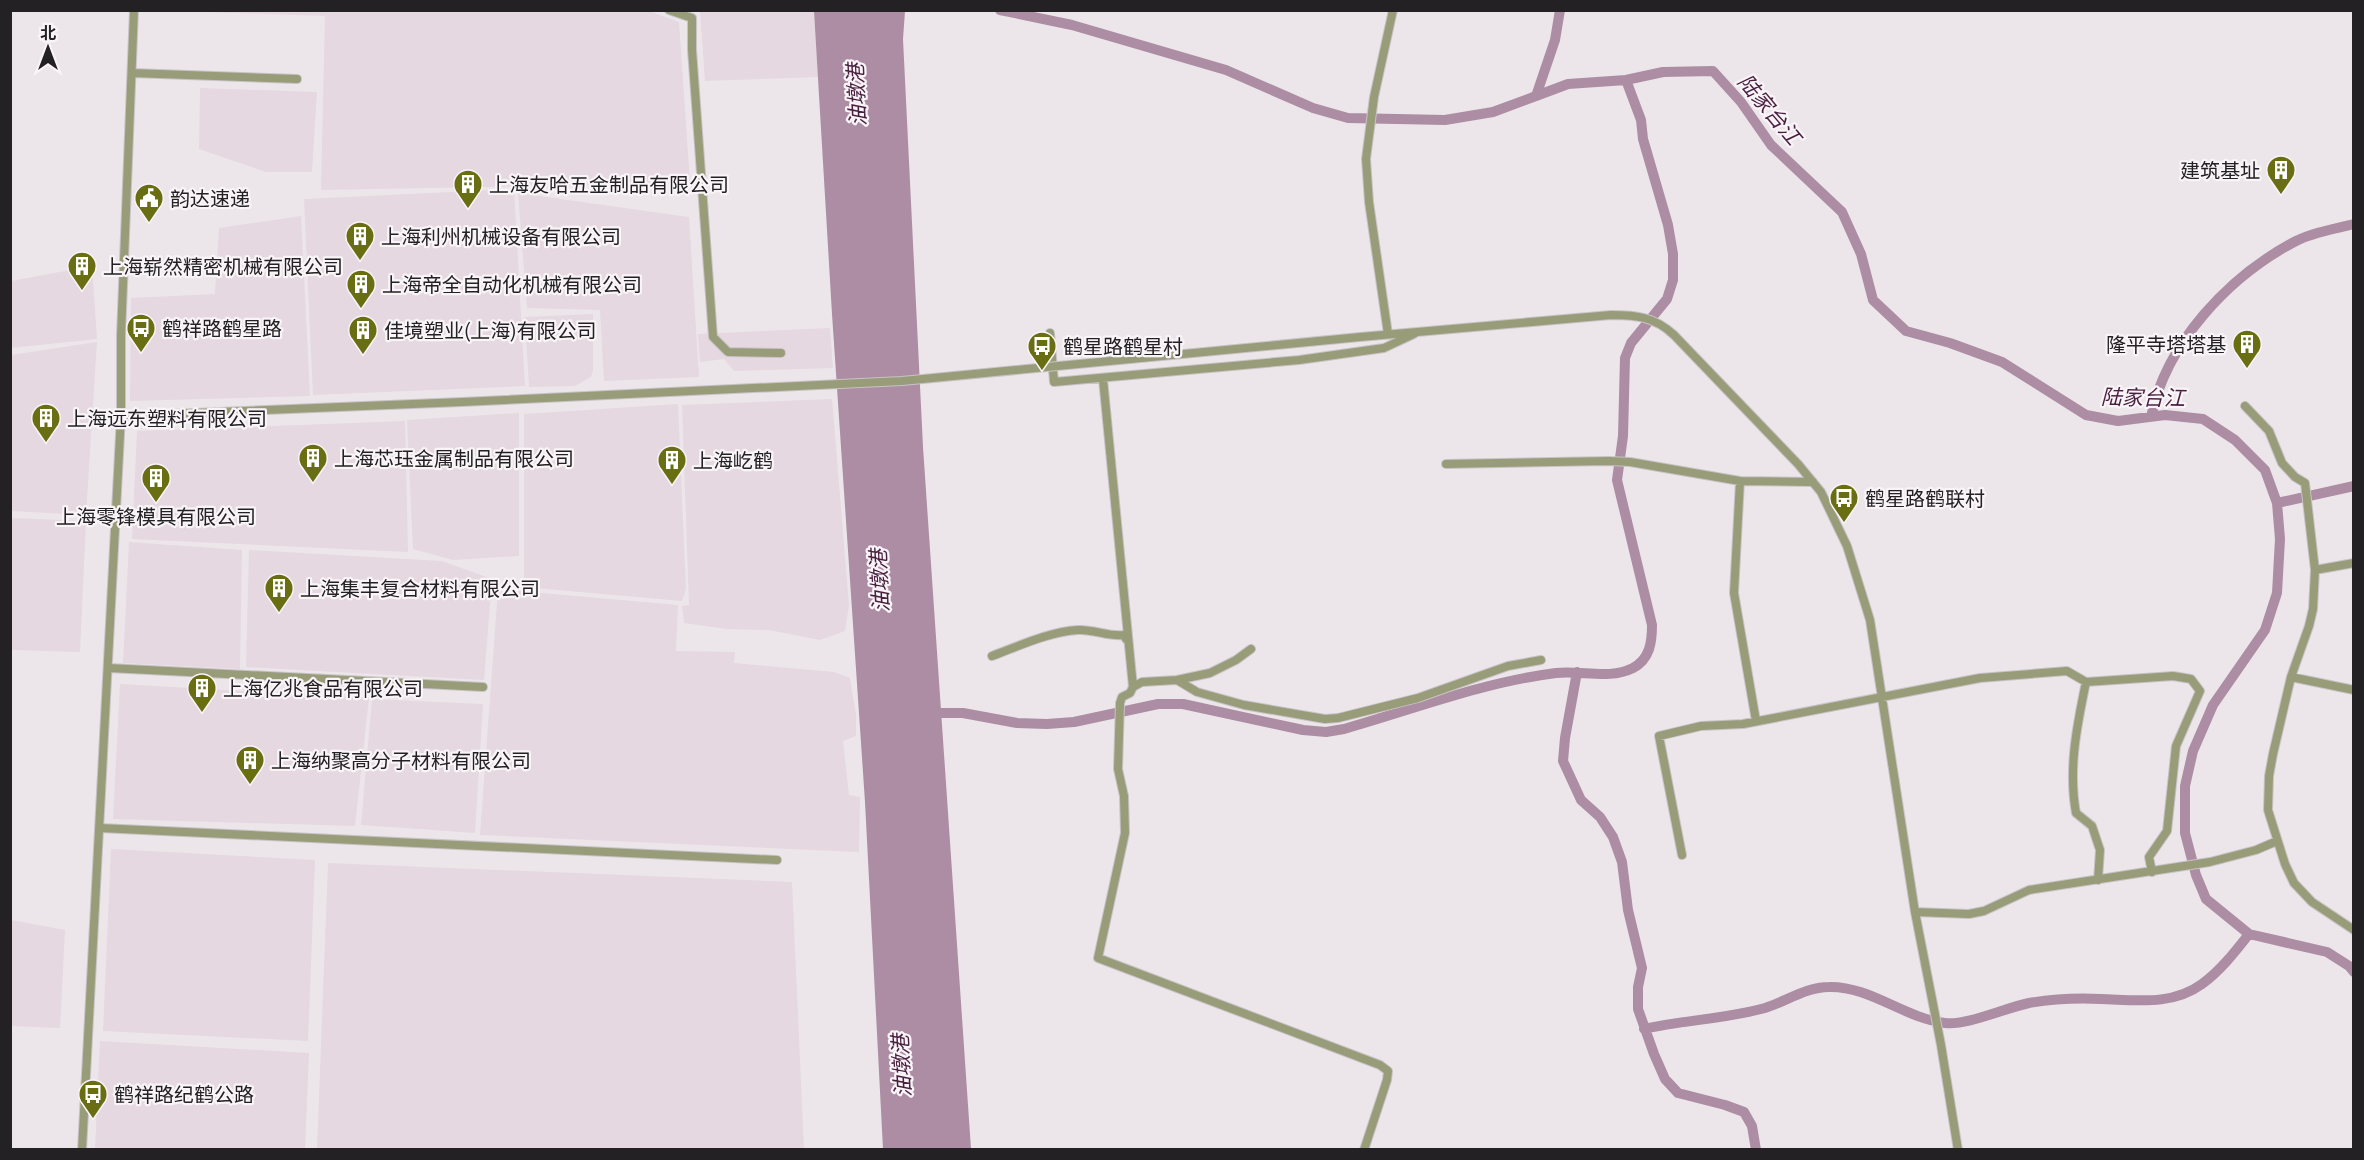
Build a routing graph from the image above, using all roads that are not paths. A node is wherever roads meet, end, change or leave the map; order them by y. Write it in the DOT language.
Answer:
graph roads {
  1 [pos="134,10"];
  2 [pos="669,10"];
  3 [pos="1393,10"];
  4 [pos="132,73"];
  5 [pos="297,79"];
  6 [pos="1418,332"];
  7 [pos="1050,333"];
  8 [pos="1388,334"];
  9 [pos="781,353"];
  10 [pos="1103,379"];
  11 [pos="2246,406"];
  12 [pos="122,416"];
  13 [pos="1446,464"];
  14 [pos="1740,480"];
  15 [pos="1813,482"];
  16 [pos="2354,562"];
  17 [pos="2315,570"];
  18 [pos="1127,640"];
  19 [pos="1251,649"];
  20 [pos="992,656"];
  21 [pos="1541,660"];
  22 [pos="109,668"];
  23 [pos="2291,677"];
  24 [pos="1177,680"];
  25 [pos="2086,682"];
  26 [pos="483,687"];
  27 [pos="1133,687"];
  28 [pos="2354,690"];
  29 [pos="1882,697"];
  30 [pos="1756,721"];
  31 [pos="100,828"];
  32 [pos="2277,841"];
  33 [pos="1682,855"];
  34 [pos="777,860"];
  35 [pos="2152,872"];
  36 [pos="2098,880"];
  37 [pos="1915,912"];
  38 [pos="2354,930"];
  39 [pos="82,1149"];
  40 [pos="1364,1149"];
  41 [pos="1958,1149"];
  1 -- 4 [label="street"];
  2 -- 9 [label="street"];
  3 -- 8 [label="street"];
  4 -- 5 [label="street"];
  4 -- 12 [label="street"];
  6 -- 8 [label="street"];
  6 -- 10 [label="street"];
  6 -- 15 [label="street"];
  7 -- 10 [label="street"];
  8 -- 12 [label="street, bridge"];
  10 -- 18 [label="street"];
  11 -- 17 [label="street"];
  12 -- 22 [label="street"];
  13 -- 14 [label="street"];
  14 -- 15 [label="street"];
  14 -- 30 [label="street"];
  15 -- 29 [label="street"];
  16 -- 17 [label="street"];
  17 -- 23 [label="street"];
  18 -- 20 [label="street"];
  18 -- 27 [label="street"];
  19 -- 24 [label="street"];
  21 -- 24 [label="street"];
  22 -- 26 [label="street"];
  22 -- 31 [label="street"];
  23 -- 28 [label="street"];
  23 -- 32 [label="street"];
  24 -- 27 [label="street"];
  25 -- 29 [label="street"];
  25 -- 35 [label="street"];
  25 -- 36 [label="street"];
  27 -- 40 [label="street"];
  29 -- 30 [label="street"];
  29 -- 37 [label="street"];
  30 -- 33 [label="street"];
  31 -- 34 [label="street"];
  31 -- 39 [label="street"];
  32 -- 35 [label="street"];
  32 -- 38 [label="street"];
  35 -- 36 [label="street"];
  36 -- 37 [label="street"];
  37 -- 41 [label="street"];
}
